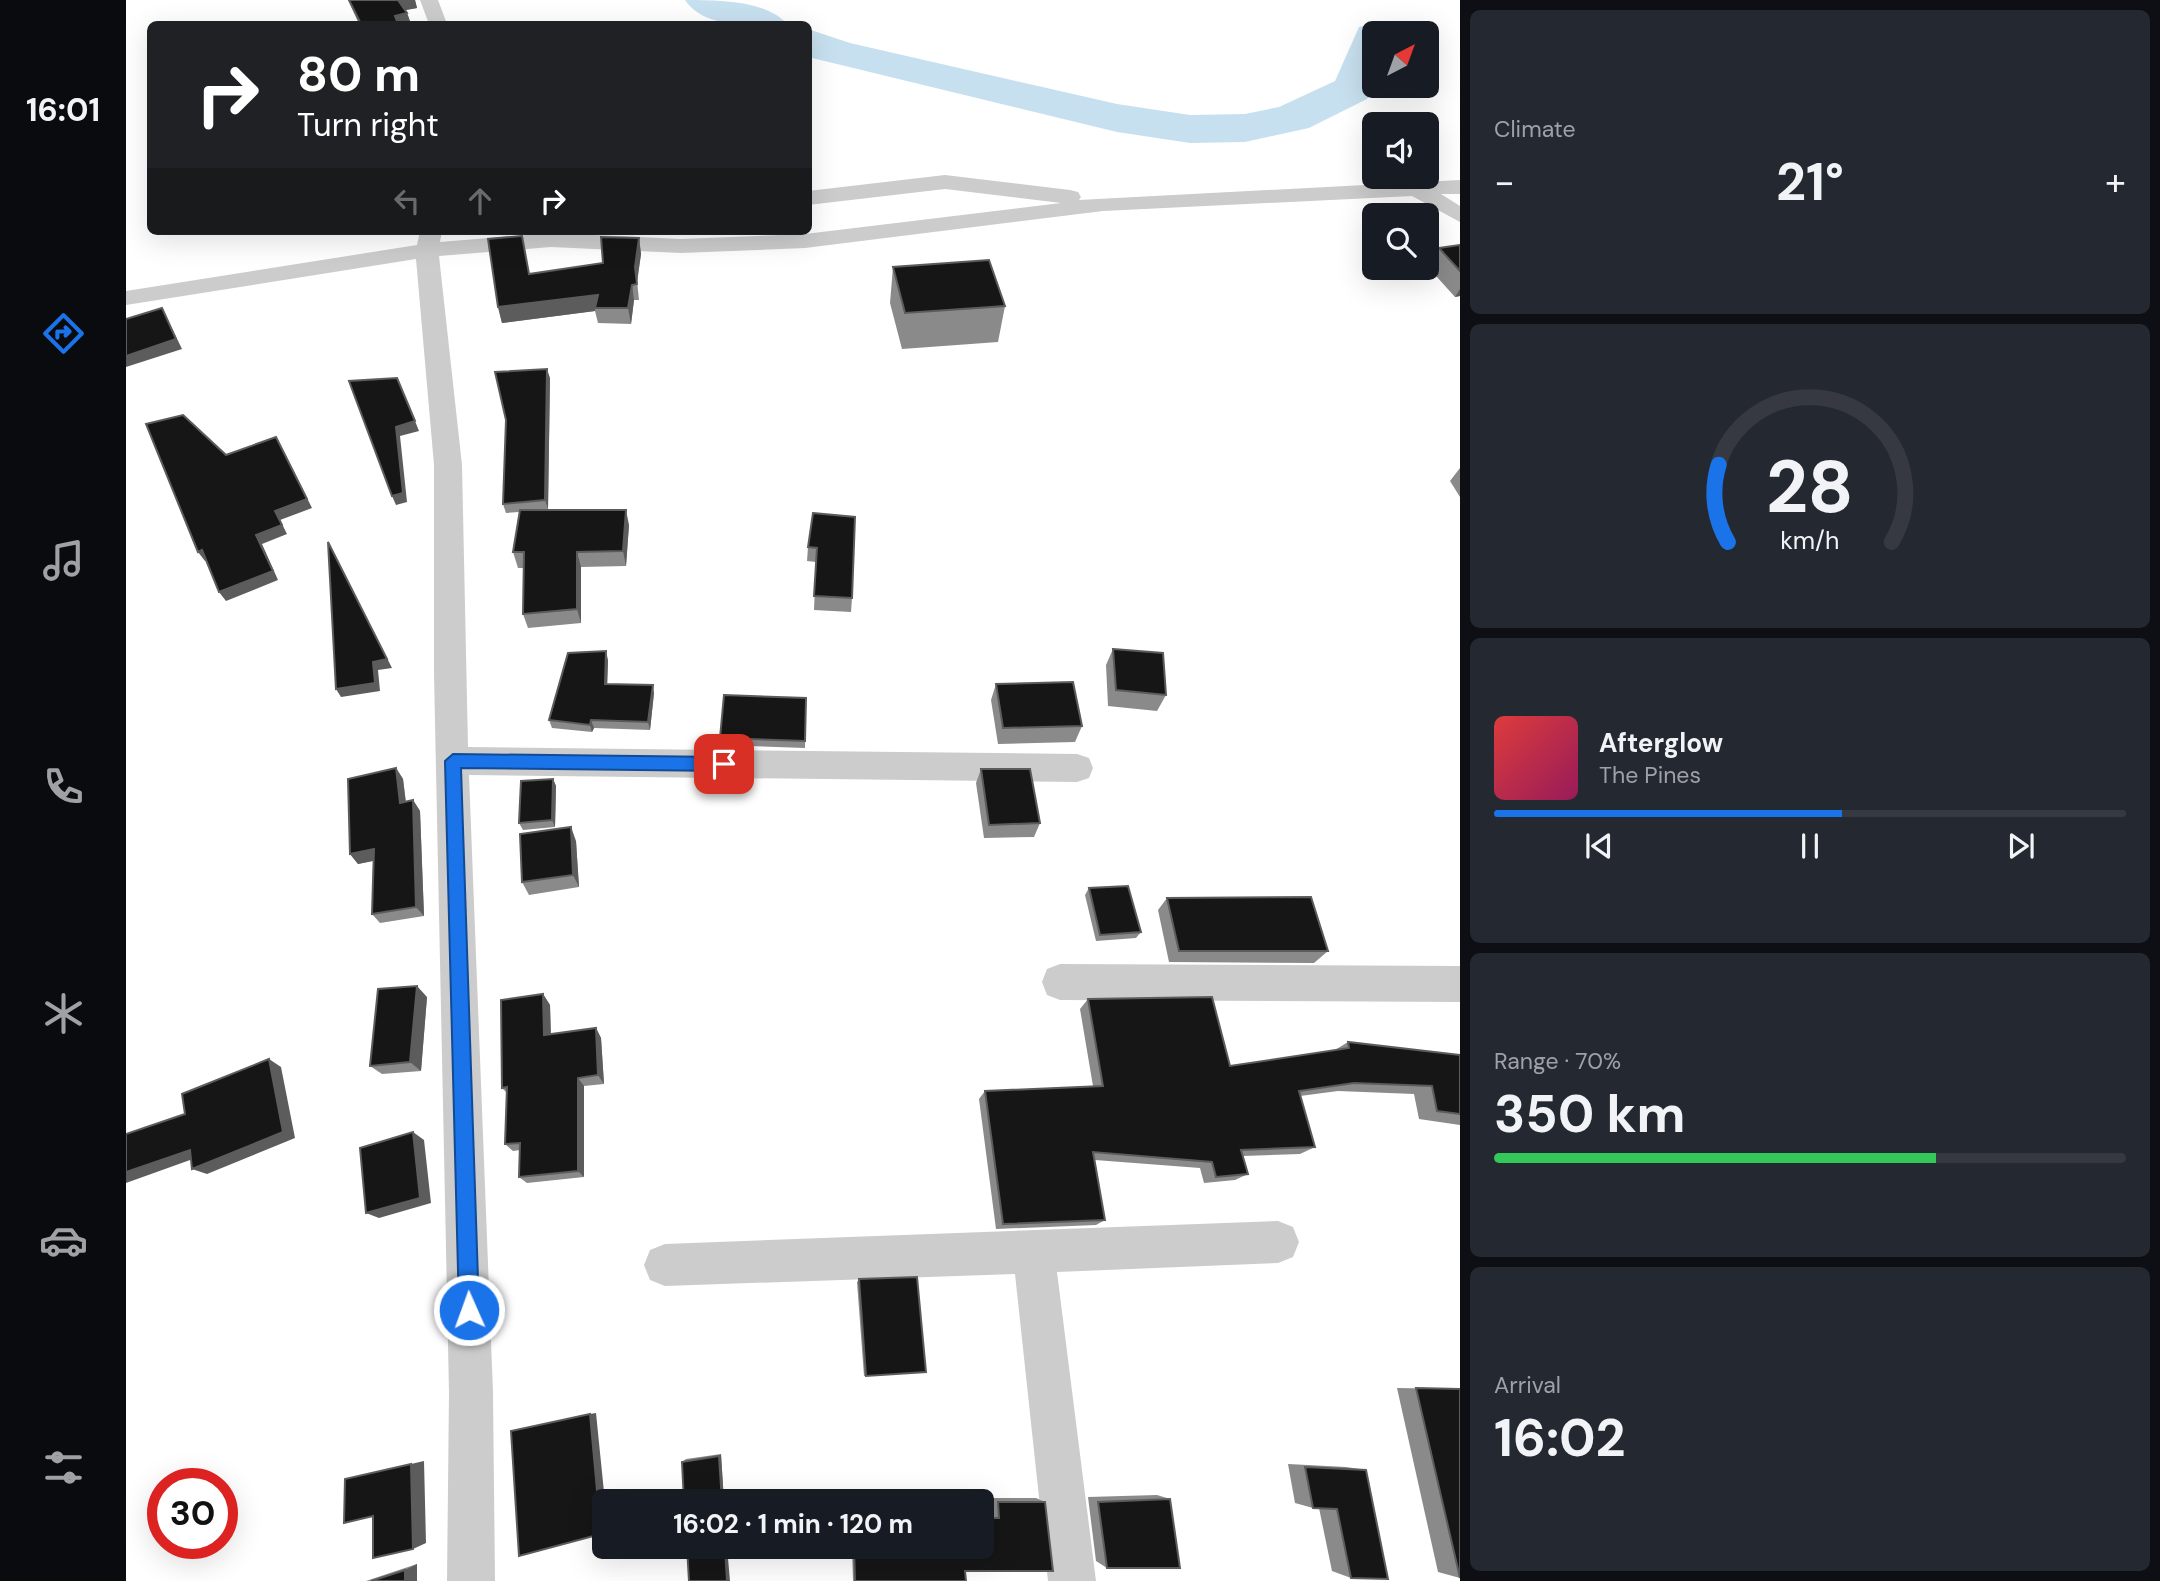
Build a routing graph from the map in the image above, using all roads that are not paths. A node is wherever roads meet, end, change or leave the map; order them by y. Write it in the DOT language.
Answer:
graph roads {
  1 [pos="429,0"];
  2 [pos="438,21"];
  3 [pos="1460,187"];
  4 [pos="1419,191"];
  5 [pos="812,198"];
  6 [pos="1103,204"];
  7 [pos="1460,215"];
  8 [pos="567,235"];
  9 [pos="429,240"];
  10 [pos="551,240"];
  11 [pos="126,298"];
  12 [pos="453,761"];
  13 [pos="1077,768"];
  14 [pos="1060,982"];
  15 [pos="1460,984"];
  16 [pos="1278,1242"];
  17 [pos="1034,1252"];
  18 [pos="665,1265"];
  19 [pos="471,1581"];
  20 [pos="1072,1581"];
  1 -- 2 [label="street"];
  3 -- 4 [label="street"];
  4 -- 6 [label="street"];
  4 -- 7 [label="street"];
  5 -- 6 [label="street"];
  6 -- 10 [label="street"];
  8 -- 10 [label="street"];
  9 -- 10 [label="street"];
  9 -- 11 [label="street"];
  9 -- 12 [label="street"];
  12 -- 13 [label="street"];
  12 -- 19 [label="street"];
  14 -- 15 [label="street"];
  16 -- 17 [label="street"];
  17 -- 18 [label="street"];
  17 -- 20 [label="street"];
}
